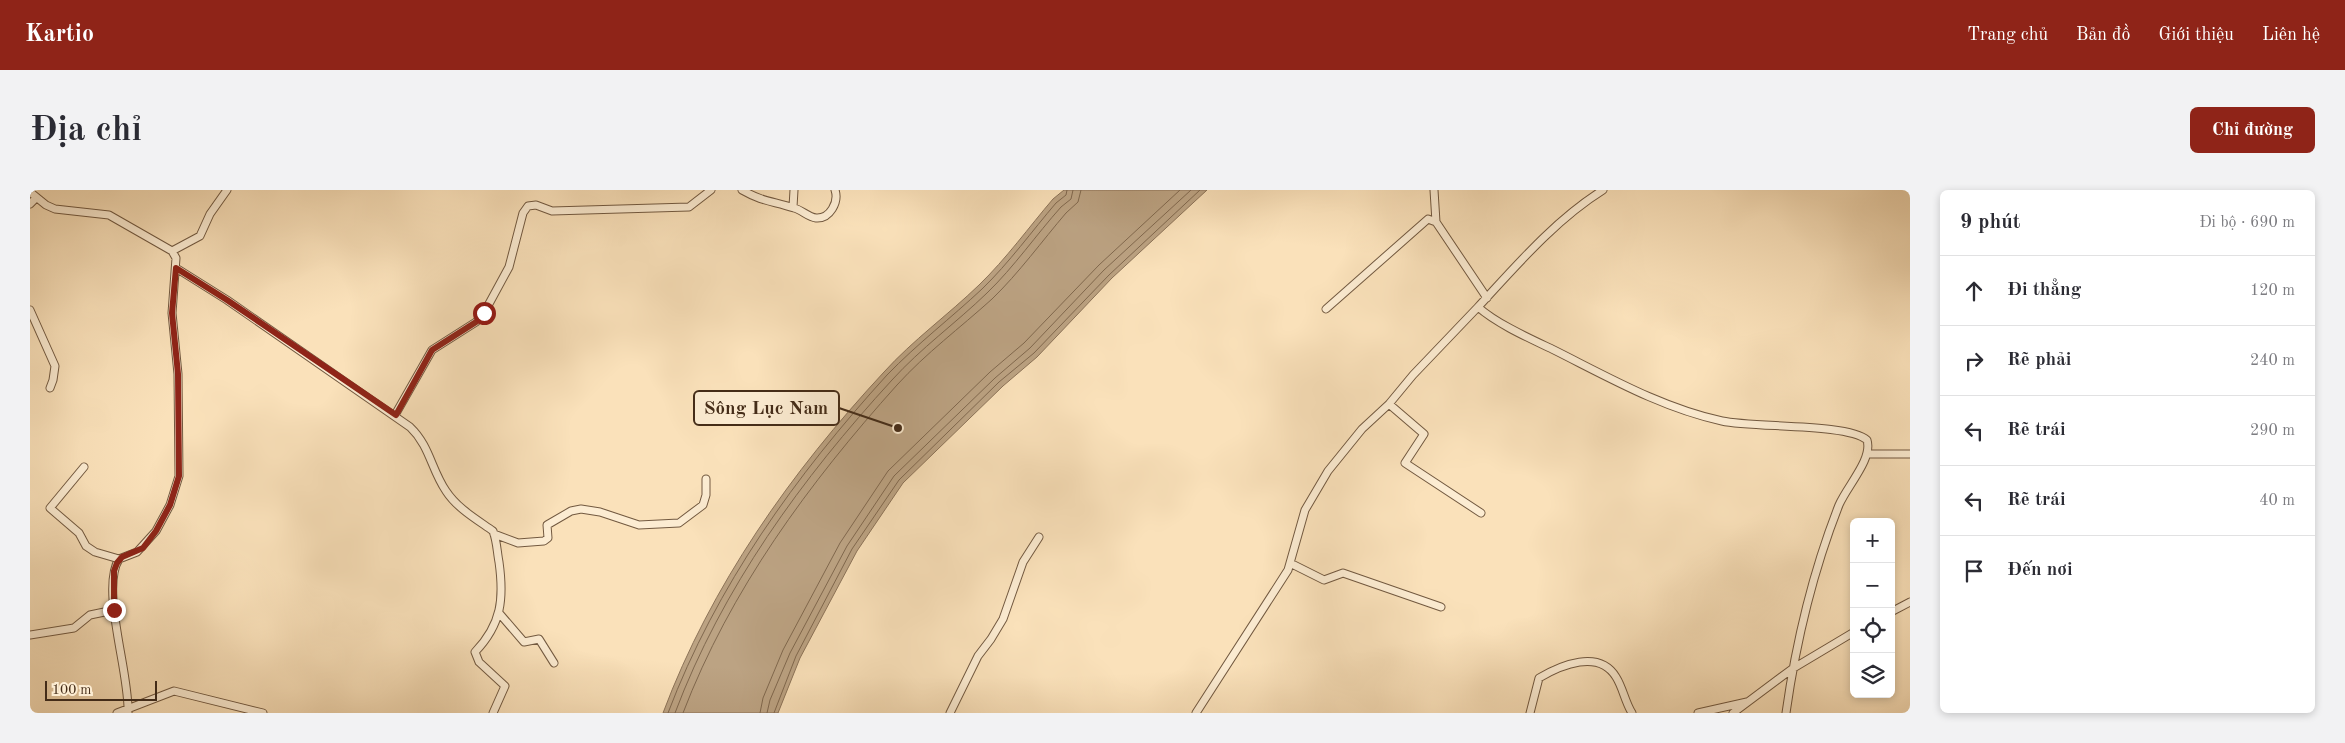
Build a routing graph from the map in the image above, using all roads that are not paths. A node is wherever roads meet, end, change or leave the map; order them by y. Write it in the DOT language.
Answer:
graph roads {
  1 [pos="227,190"];
  2 [pos="711,190"];
  3 [pos="742,190"];
  4 [pos="794,190"];
  5 [pos="835,190"];
  6 [pos="1434,190"];
  7 [pos="1602,190"];
  8 [pos="30,192"];
  9 [pos="36,198"];
  10 [pos="30,204"];
  11 [pos="793,207"];
  12 [pos="1436,222"];
  13 [pos="172,251"];
  14 [pos="176,268"];
  15 [pos="1487,298"];
  16 [pos="1478,307"];
  17 [pos="1326,309"];
  18 [pos="30,310"];
  19 [pos="50,388"];
  20 [pos="1389,404"];
  21 [pos="396,415"];
  22 [pos="1868,454"];
  23 [pos="1910,454"];
  24 [pos="84,467"];
  25 [pos="706,479"];
  26 [pos="1481,513"];
  27 [pos="494,534"];
  28 [pos="1039,537"];
  29 [pos="119,559"];
  30 [pos="1290,563"];
  31 [pos="1910,602"];
  32 [pos="1441,607"];
  33 [pos="114,610"];
  34 [pos="1895,610"];
  35 [pos="499,613"];
  36 [pos="1850,634"];
  37 [pos="30,635"];
  38 [pos="554,663"];
  39 [pos="1792,669"];
  40 [pos="1749,701"];
  41 [pos="128,711"];
  42 [pos="117,713"];
  43 [pos="263,713"];
  44 [pos="493,713"];
  45 [pos="950,713"];
  46 [pos="1196,713"];
  47 [pos="1530,713"];
  48 [pos="1632,713"];
  49 [pos="1698,713"];
  50 [pos="1733,713"];
  51 [pos="1786,713"];
  1 -- 13 [label="street"];
  2 -- 21 [label="street"];
  3 -- 11 [label="street"];
  4 -- 11 [label="street"];
  5 -- 11 [label="street"];
  6 -- 12 [label="street"];
  7 -- 15 [label="street"];
  8 -- 9 [label="street"];
  9 -- 10 [label="street"];
  9 -- 13 [label="street"];
  12 -- 15 [label="street"];
  12 -- 17 [label="street"];
  13 -- 14 [label="street"];
  14 -- 21 [label="street"];
  14 -- 29 [label="street"];
  15 -- 16 [label="street"];
  16 -- 20 [label="street"];
  16 -- 22 [label="street"];
  18 -- 19 [label="street"];
  20 -- 26 [label="street"];
  20 -- 30 [label="street"];
  21 -- 27 [label="street"];
  22 -- 23 [label="street"];
  22 -- 39 [label="street"];
  24 -- 29 [label="street"];
  25 -- 27 [label="street"];
  27 -- 35 [label="street"];
  28 -- 45 [label="street"];
  29 -- 33 [label="street"];
  30 -- 32 [label="street"];
  30 -- 46 [label="street"];
  31 -- 34 [label="street"];
  33 -- 37 [label="street"];
  33 -- 41 [label="street"];
  35 -- 38 [label="street"];
  35 -- 44 [label="street"];
  36 -- 39 [label="street"];
  39 -- 40 [label="street"];
  39 -- 51 [label="street"];
  40 -- 49 [label="street"];
  40 -- 50 [label="street"];
  41 -- 42 [label="street"];
  41 -- 43 [label="street"];
  47 -- 48 [label="street"];
}
